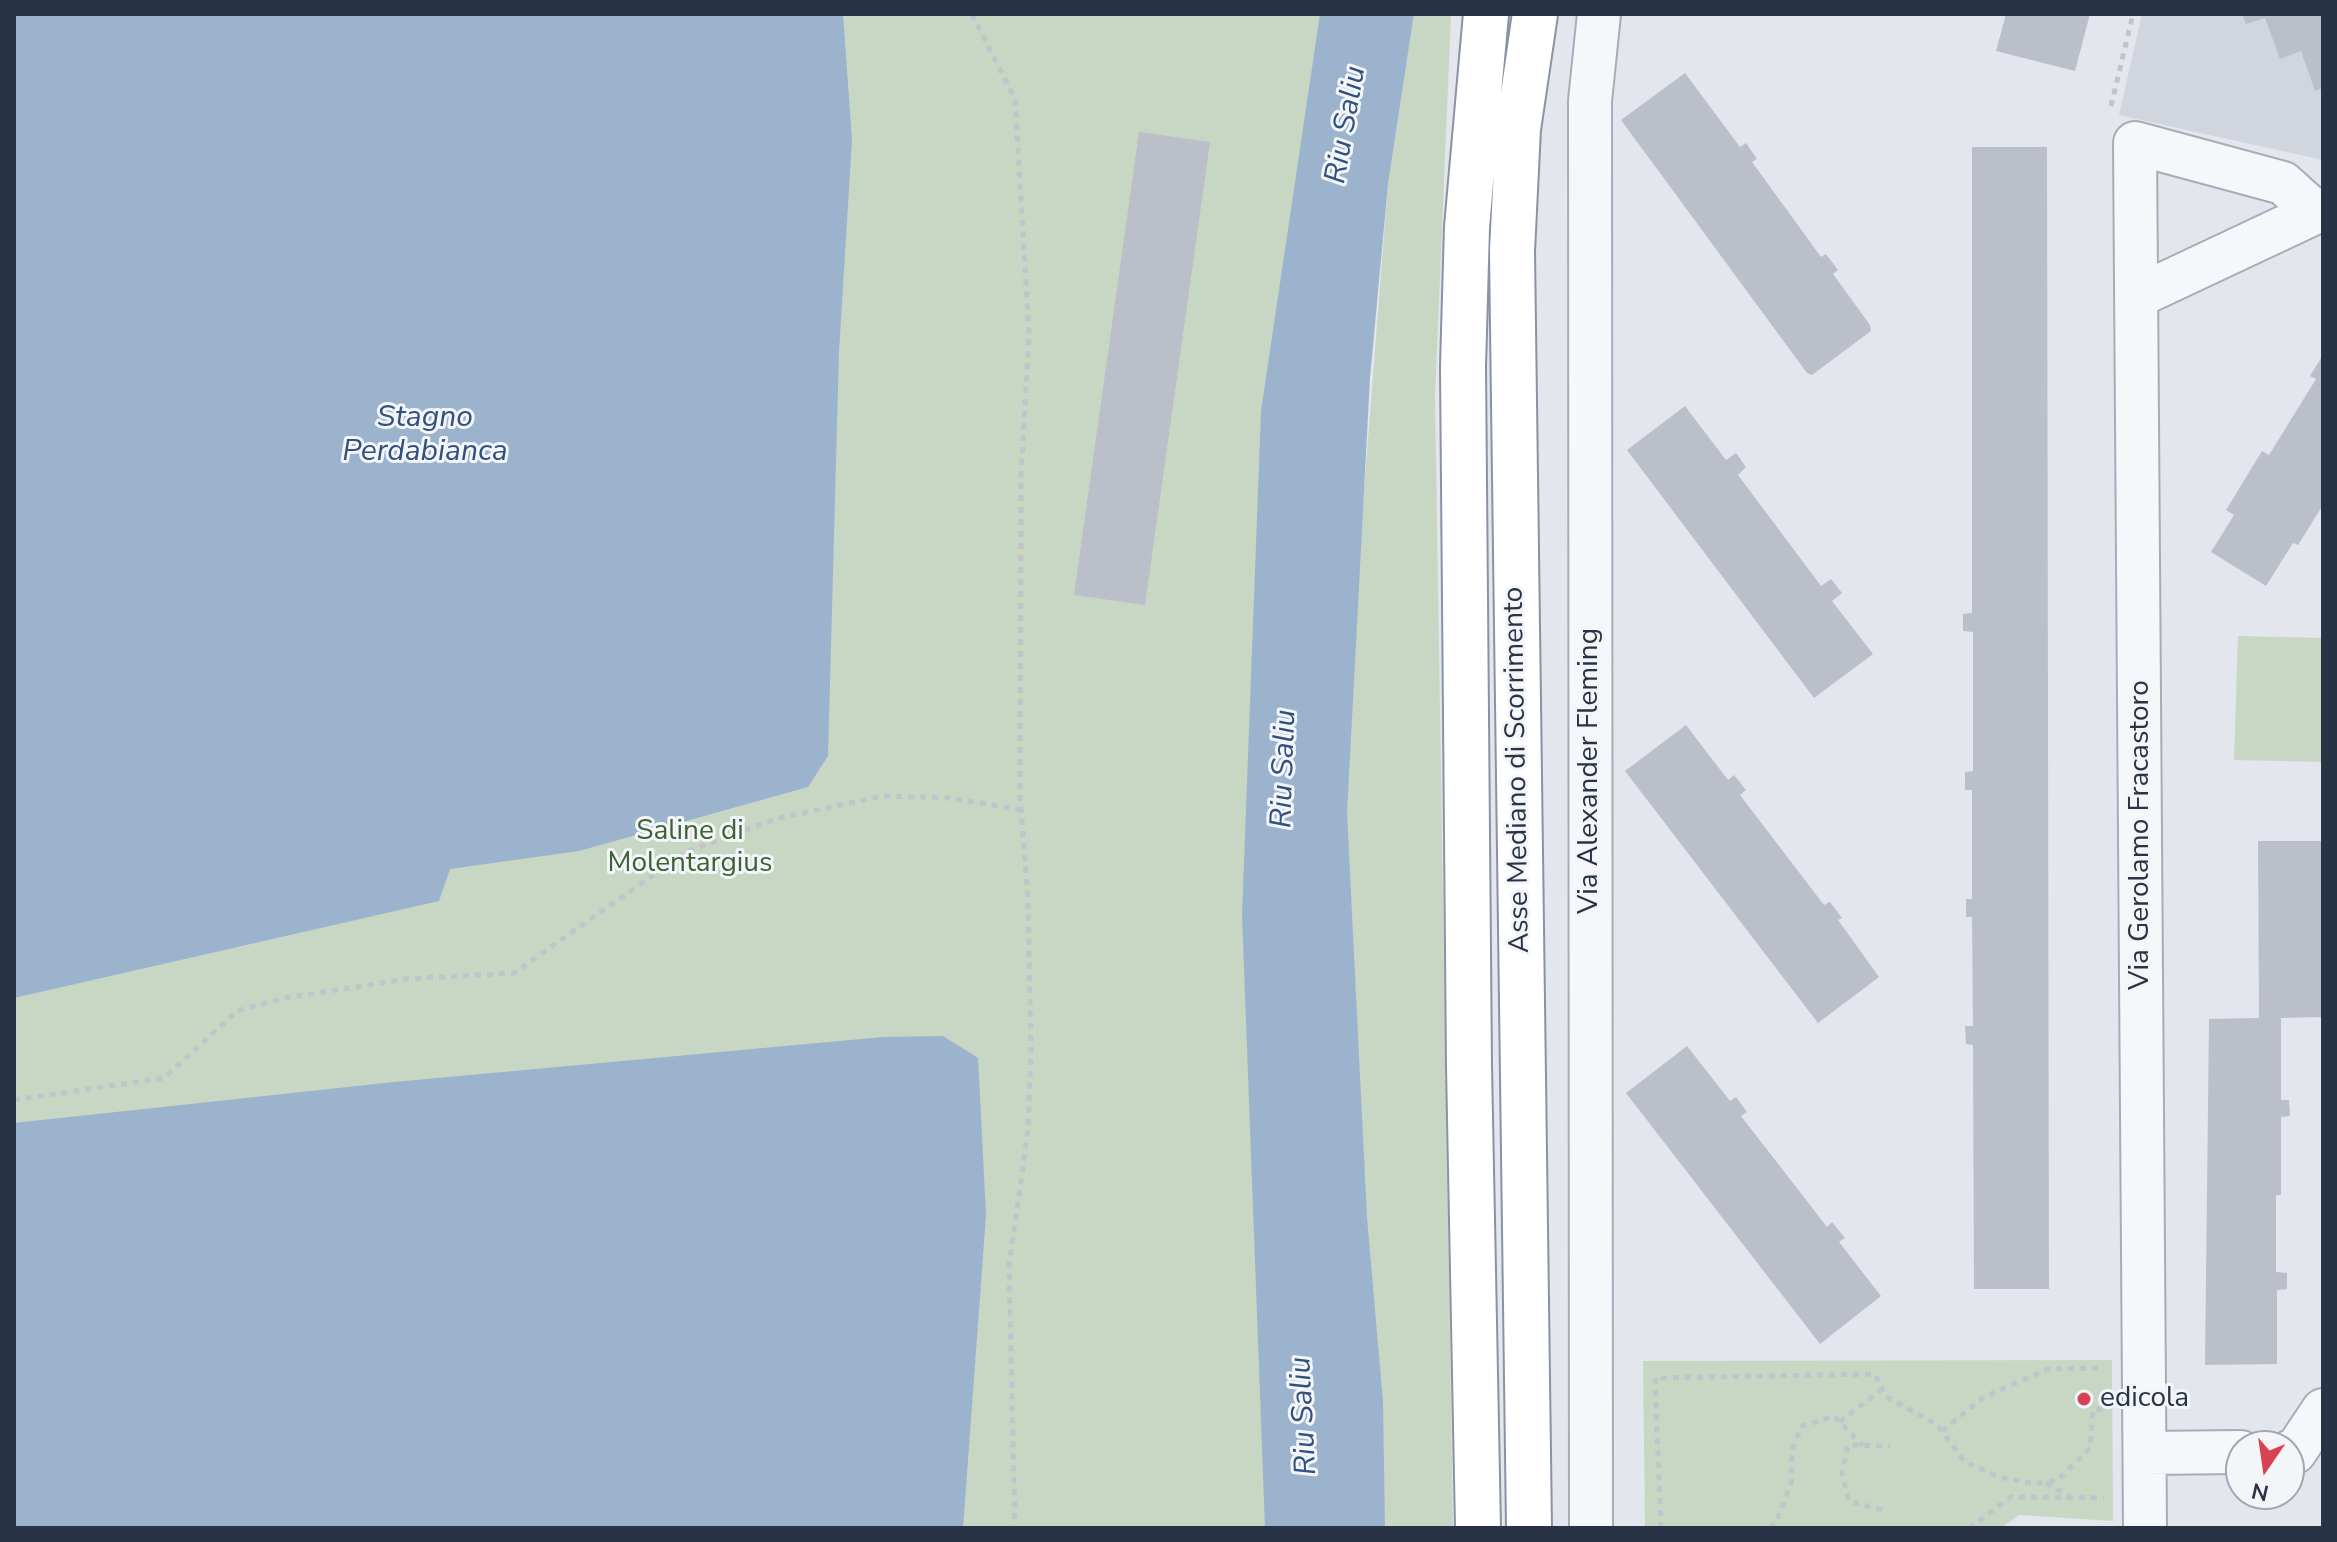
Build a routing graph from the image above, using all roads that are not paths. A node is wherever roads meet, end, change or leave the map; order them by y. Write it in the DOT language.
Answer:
graph roads {
  1 [pos="1486,14"];
  2 [pos="1535,14"];
  3 [pos="1599,14"];
  4 [pos="2319,211"];
  5 [pos="2138,296"];
  6 [pos="2323,1410"];
  7 [pos="2305,1437"];
  8 [pos="2225,1452"];
  9 [pos="2145,1453"];
  10 [pos="2145,1513"];
  11 [pos="1478,1528"];
  12 [pos="1529,1528"];
  13 [pos="1591,1528"];
  1 -- 11 [label="highway, Asse Mediano di Scorrimento"];
  2 -- 12 [label="highway, Asse Mediano di Scorrimento"];
  3 -- 13 [label="street, Via Alexander Fleming"];
  4 -- 5 [label="street"];
  4 -- 5 [label="street, Via Gerolamo Fracastoro"];
  5 -- 9 [label="street, Via Gerolamo Fracastoro"];
  6 -- 7 [label="street"];
  8 -- 9 [label="street"];
  9 -- 10 [label="street, Via Gerolamo Fracastoro"];
}
